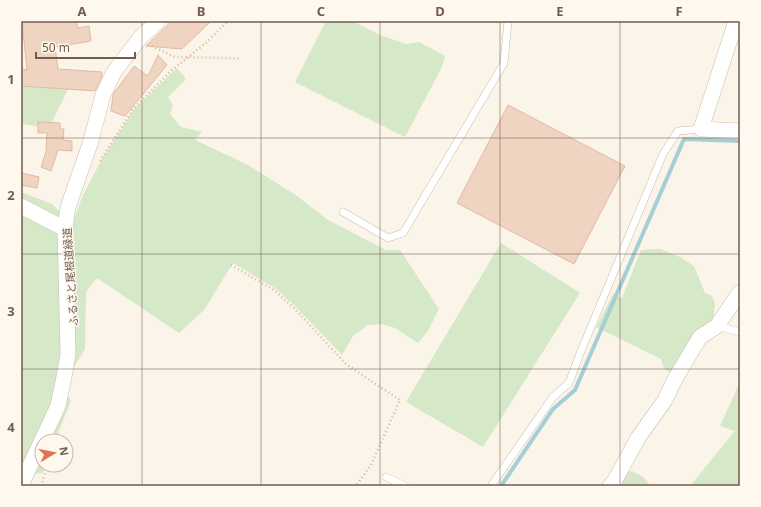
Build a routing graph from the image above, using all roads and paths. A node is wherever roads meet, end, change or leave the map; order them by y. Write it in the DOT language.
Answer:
graph roads {
  1 [pos="158,21"];
  2 [pos="228,21"];
  3 [pos="508,21"];
  4 [pos="736,21"];
  5 [pos="140,38"];
  6 [pos="187,57"];
  7 [pos="241,59"];
  8 [pos="701,129"];
  9 [pos="740,131"];
  10 [pos="97,166"];
  11 [pos="21,206"];
  12 [pos="343,212"];
  13 [pos="65,229"];
  14 [pos="231,265"];
  15 [pos="740,292"];
  16 [pos="717,326"];
  17 [pos="740,332"];
  18 [pos="45,473"];
  19 [pos="386,477"];
  20 [pos="21,484"];
  21 [pos="41,486"];
  22 [pos="356,486"];
  23 [pos="405,486"];
  24 [pos="491,486"];
  25 [pos="610,486"];
  1 -- 5 [label="street"];
  2 -- 6 [label="path"];
  3 -- 12 [label="lane"];
  4 -- 8 [label="street"];
  5 -- 6 [label="path"];
  5 -- 13 [label="street"];
  6 -- 7 [label="path"];
  6 -- 10 [label="path"];
  8 -- 9 [label="street"];
  8 -- 24 [label="lane"];
  11 -- 13 [label="street"];
  13 -- 20 [label="street"];
  14 -- 22 [label="path"];
  15 -- 16 [label="street"];
  16 -- 17 [label="lane"];
  16 -- 25 [label="street"];
  18 -- 21 [label="path"];
  19 -- 23 [label="lane"];
}
